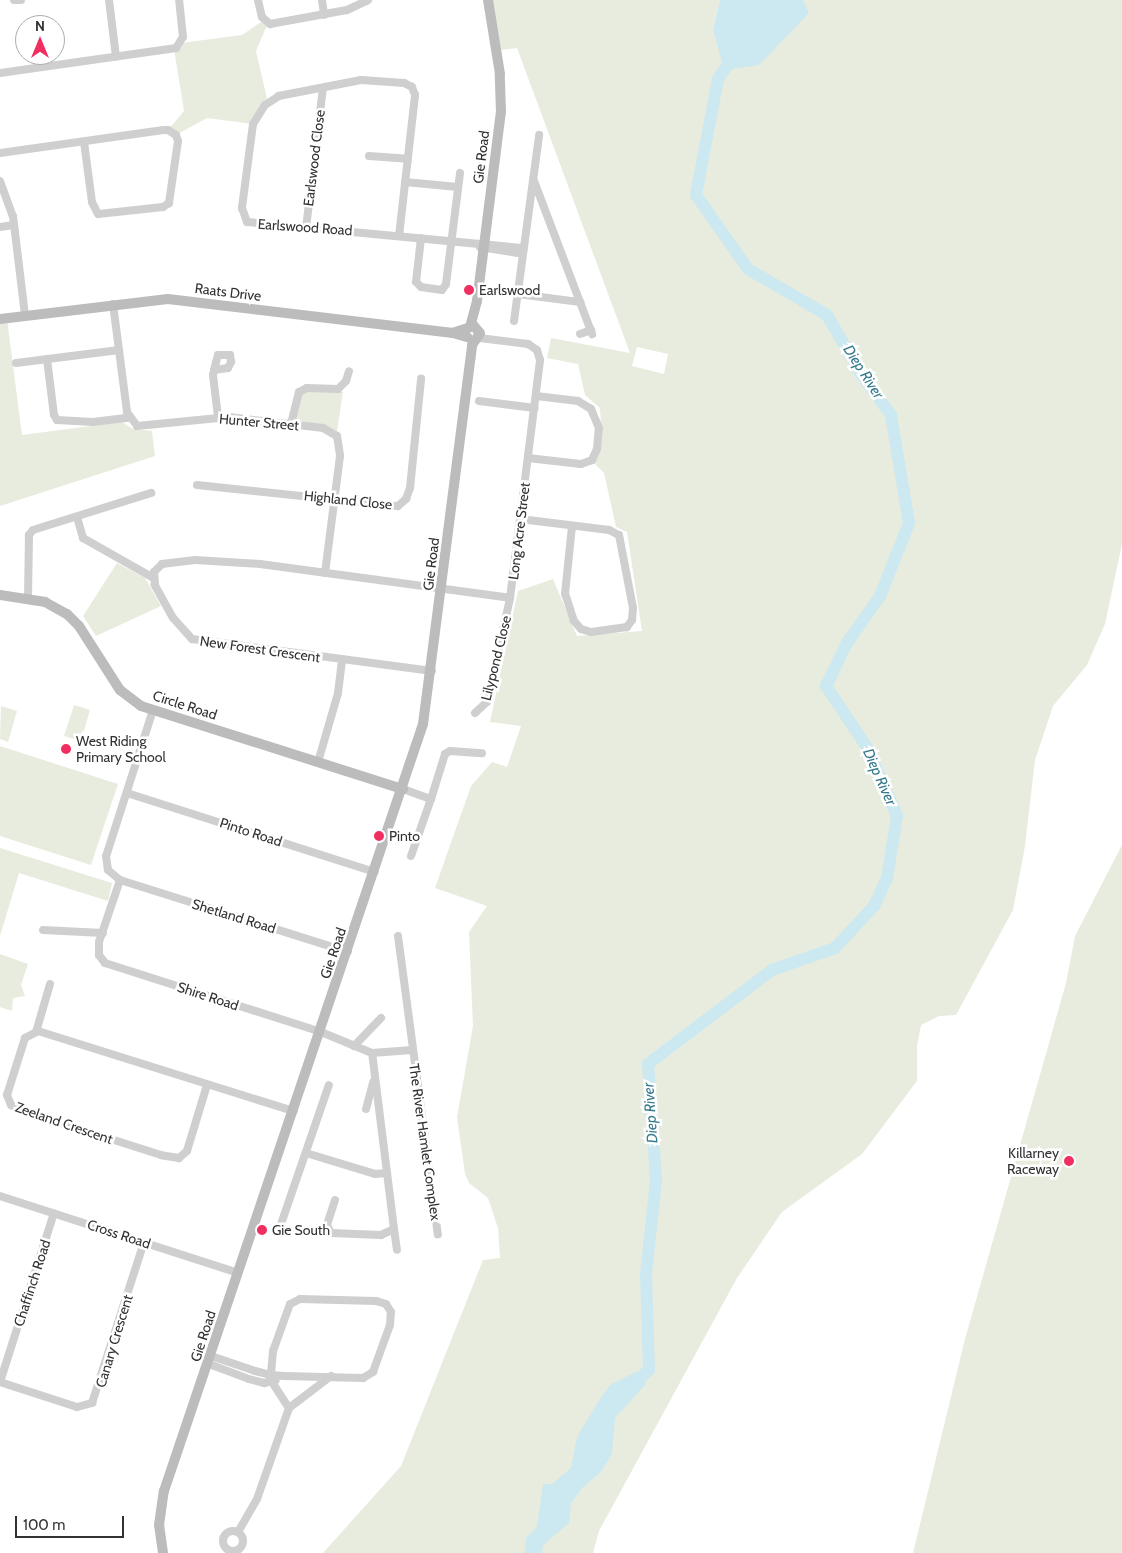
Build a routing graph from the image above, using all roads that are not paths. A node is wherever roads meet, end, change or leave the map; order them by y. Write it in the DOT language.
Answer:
graph roads {
  1 [pos="14,0"];
  2 [pos="21,0"];
  3 [pos="108,0"];
  4 [pos="179,0"];
  5 [pos="258,0"];
  6 [pos="322,0"];
  7 [pos="368,0"];
  8 [pos="488,0"];
  9 [pos="324,14"];
  10 [pos="116,57"];
  11 [pos="0,73"];
  12 [pos="323,88"];
  13 [pos="539,135"];
  14 [pos="84,142"];
  15 [pos="0,153"];
  16 [pos="369,156"];
  17 [pos="408,159"];
  18 [pos="460,173"];
  19 [pos="533,179"];
  20 [pos="0,181"];
  21 [pos="405,182"];
  22 [pos="458,187"];
  23 [pos="530,203"];
  24 [pos="546,208"];
  25 [pos="14,225"];
  26 [pos="0,227"];
  27 [pos="306,228"];
  28 [pos="399,236"];
  29 [pos="421,238"];
  30 [pos="451,242"];
  31 [pos="484,246"];
  32 [pos="524,250"];
  33 [pos="518,294"];
  34 [pos="580,302"];
  35 [pos="113,304"];
  36 [pos="25,315"];
  37 [pos="0,319"];
  38 [pos="514,321"];
  39 [pos="474,334"];
  40 [pos="580,334"];
  41 [pos="119,350"];
  42 [pos="47,359"];
  43 [pos="16,363"];
  44 [pos="214,370"];
  45 [pos="349,370"];
  46 [pos="421,379"];
  47 [pos="536,396"];
  48 [pos="479,401"];
  49 [pos="535,408"];
  50 [pos="218,417"];
  51 [pos="128,418"];
  52 [pos="291,424"];
  53 [pos="528,458"];
  54 [pos="197,485"];
  55 [pos="151,493"];
  56 [pos="336,499"];
  57 [pos="76,517"];
  58 [pos="520,519"];
  59 [pos="572,526"];
  60 [pos="325,573"];
  61 [pos="152,577"];
  62 [pos="442,588"];
  63 [pos="0,595"];
  64 [pos="28,598"];
  65 [pos="510,598"];
  66 [pos="342,660"];
  67 [pos="432,671"];
  68 [pos="153,710"];
  69 [pos="474,712"];
  70 [pos="482,753"];
  71 [pos="318,762"];
  72 [pos="403,789"];
  73 [pos="127,793"];
  74 [pos="431,799"];
  75 [pos="411,856"];
  76 [pos="375,872"];
  77 [pos="120,880"];
  78 [pos="43,930"];
  79 [pos="103,933"];
  80 [pos="398,936"];
  81 [pos="348,952"];
  82 [pos="50,984"];
  83 [pos="381,1018"];
  84 [pos="36,1032"];
  85 [pos="321,1032"];
  86 [pos="354,1046"];
  87 [pos="412,1050"];
  88 [pos="372,1053"];
  89 [pos="374,1078"];
  90 [pos="207,1085"];
  91 [pos="329,1085"];
  92 [pos="366,1109"];
  93 [pos="294,1111"];
  94 [pos="306,1152"];
  95 [pos="386,1173"];
  96 [pos="0,1196"];
  97 [pos="335,1200"];
  98 [pos="54,1213"];
  99 [pos="280,1227"];
  100 [pos="394,1229"];
  101 [pos="438,1234"];
  102 [pos="144,1242"];
  103 [pos="397,1250"];
  104 [pos="238,1273"];
  105 [pos="210,1360"];
  106 [pos="330,1376"];
  107 [pos="271,1378"];
  108 [pos="0,1382"];
  109 [pos="288,1408"];
  110 [pos="238,1532"];
  111 [pos="235,1552"];
  112 [pos="163,1553"];
  1 -- 2 [label="street"];
  3 -- 10 [label="street"];
  4 -- 10 [label="street"];
  5 -- 9 [label="street"];
  6 -- 9 [label="street"];
  7 -- 9 [label="street"];
  8 -- 31 [label="street, Gie Road"];
  10 -- 11 [label="street"];
  12 -- 17 [label="street, Earlswood Road"];
  12 -- 27 [label="street, Earlswood Close"];
  12 -- 27 [label="street, Earlswood Road"];
  13 -- 19 [label="street"];
  14 -- 14 [label="street"];
  14 -- 15 [label="street"];
  16 -- 17 [label="street"];
  17 -- 21 [label="street, Earlswood Road"];
  18 -- 22 [label="street"];
  19 -- 23 [label="street"];
  19 -- 24 [label="street"];
  20 -- 25 [label="street"];
  21 -- 22 [label="street"];
  21 -- 28 [label="street, Earlswood Road"];
  22 -- 30 [label="street"];
  23 -- 24 [label="street"];
  23 -- 32 [label="street"];
  24 -- 34 [label="street"];
  25 -- 26 [label="street"];
  25 -- 36 [label="street"];
  27 -- 28 [label="street, Earlswood Road"];
  28 -- 29 [label="street, Earlswood Road"];
  29 -- 30 [label="street, Earlswood Road"];
  29 -- 30 [label="street"];
  30 -- 31 [label="street, Earlswood Road"];
  31 -- 32 [label="street, Earlswood Road"];
  31 -- 39 [label="street, Gie Road"];
  32 -- 33 [label="street"];
  33 -- 34 [label="street"];
  33 -- 38 [label="street"];
  34 -- 40 [label="street"];
  35 -- 36 [label="street, Raats Drive"];
  35 -- 39 [label="street, Raats Drive"];
  35 -- 41 [label="street"];
  36 -- 37 [label="street, Raats Drive"];
  39 -- 47 [label="street, Long Acre Street"];
  39 -- 62 [label="street, Gie Road"];
  41 -- 42 [label="street"];
  41 -- 51 [label="street"];
  42 -- 43 [label="street"];
  42 -- 51 [label="street"];
  44 -- 50 [label="street"];
  45 -- 52 [label="street"];
  46 -- 56 [label="street, Highland Close"];
  47 -- 49 [label="street, Long Acre Street"];
  47 -- 53 [label="street"];
  48 -- 49 [label="street"];
  49 -- 53 [label="street, Long Acre Street"];
  50 -- 51 [label="street, Hunter Street"];
  50 -- 52 [label="street, Hunter Street"];
  52 -- 56 [label="street, Hunter Street"];
  53 -- 58 [label="street, Long Acre Street"];
  54 -- 56 [label="street, Highland Close"];
  55 -- 57 [label="street"];
  56 -- 60 [label="street, Hunter Street"];
  57 -- 61 [label="street"];
  57 -- 64 [label="street"];
  58 -- 59 [label="street"];
  58 -- 65 [label="street, Long Acre Street"];
  59 -- 59 [label="street"];
  60 -- 61 [label="street"];
  60 -- 62 [label="street"];
  61 -- 66 [label="street, New Forest Crescent"];
  62 -- 65 [label="street, Long Acre Street"];
  62 -- 67 [label="street, Gie Road"];
  63 -- 64 [label="street, Circle Road"];
  64 -- 68 [label="street, Circle Road"];
  65 -- 69 [label="street, Lilypond Close"];
  66 -- 67 [label="street, New Forest Crescent"];
  66 -- 71 [label="street"];
  67 -- 72 [label="street, Gie Road"];
  68 -- 71 [label="street, Circle Road"];
  68 -- 73 [label="street"];
  70 -- 74 [label="street"];
  71 -- 72 [label="street, Circle Road"];
  72 -- 74 [label="street"];
  72 -- 76 [label="street, Gie Road"];
  73 -- 76 [label="street, Pinto Road"];
  73 -- 77 [label="street"];
  74 -- 75 [label="street"];
  76 -- 81 [label="street, Gie Road"];
  77 -- 79 [label="street"];
  77 -- 81 [label="street, Shetland Road"];
  78 -- 79 [label="street"];
  79 -- 85 [label="street, Shire Road"];
  80 -- 87 [label="street, The River Hamlet Complex"];
  81 -- 85 [label="street, Gie Road"];
  82 -- 84 [label="street"];
  83 -- 86 [label="street"];
  84 -- 90 [label="street"];
  84 -- 90 [label="street, Zeeland Crescent"];
  85 -- 86 [label="street, The River Hamlet Complex"];
  85 -- 93 [label="street, Gie Road"];
  86 -- 88 [label="street, The River Hamlet Complex"];
  87 -- 88 [label="street, The River Hamlet Complex"];
  87 -- 101 [label="street, The River Hamlet Complex"];
  88 -- 89 [label="street"];
  89 -- 92 [label="street"];
  89 -- 95 [label="street"];
  90 -- 93 [label="street"];
  91 -- 94 [label="street"];
  93 -- 104 [label="street, Gie Road"];
  94 -- 95 [label="street"];
  94 -- 99 [label="street"];
  95 -- 100 [label="street"];
  96 -- 98 [label="street, Cross Road"];
  97 -- 100 [label="street"];
  98 -- 102 [label="street, Cross Road"];
  98 -- 108 [label="street, Chaffinch Road"];
  100 -- 103 [label="street"];
  102 -- 104 [label="street, Cross Road"];
  102 -- 108 [label="street, Canary Crescent"];
  104 -- 105 [label="street, Gie Road"];
  105 -- 107 [label="street"];
  105 -- 112 [label="street, Gie Road"];
  106 -- 107 [label="street"];
  106 -- 107 [label="street"];
  106 -- 109 [label="street"];
  107 -- 109 [label="street"];
  109 -- 110 [label="street"];
  110 -- 111 [label="street"];
  110 -- 111 [label="street"];
}
